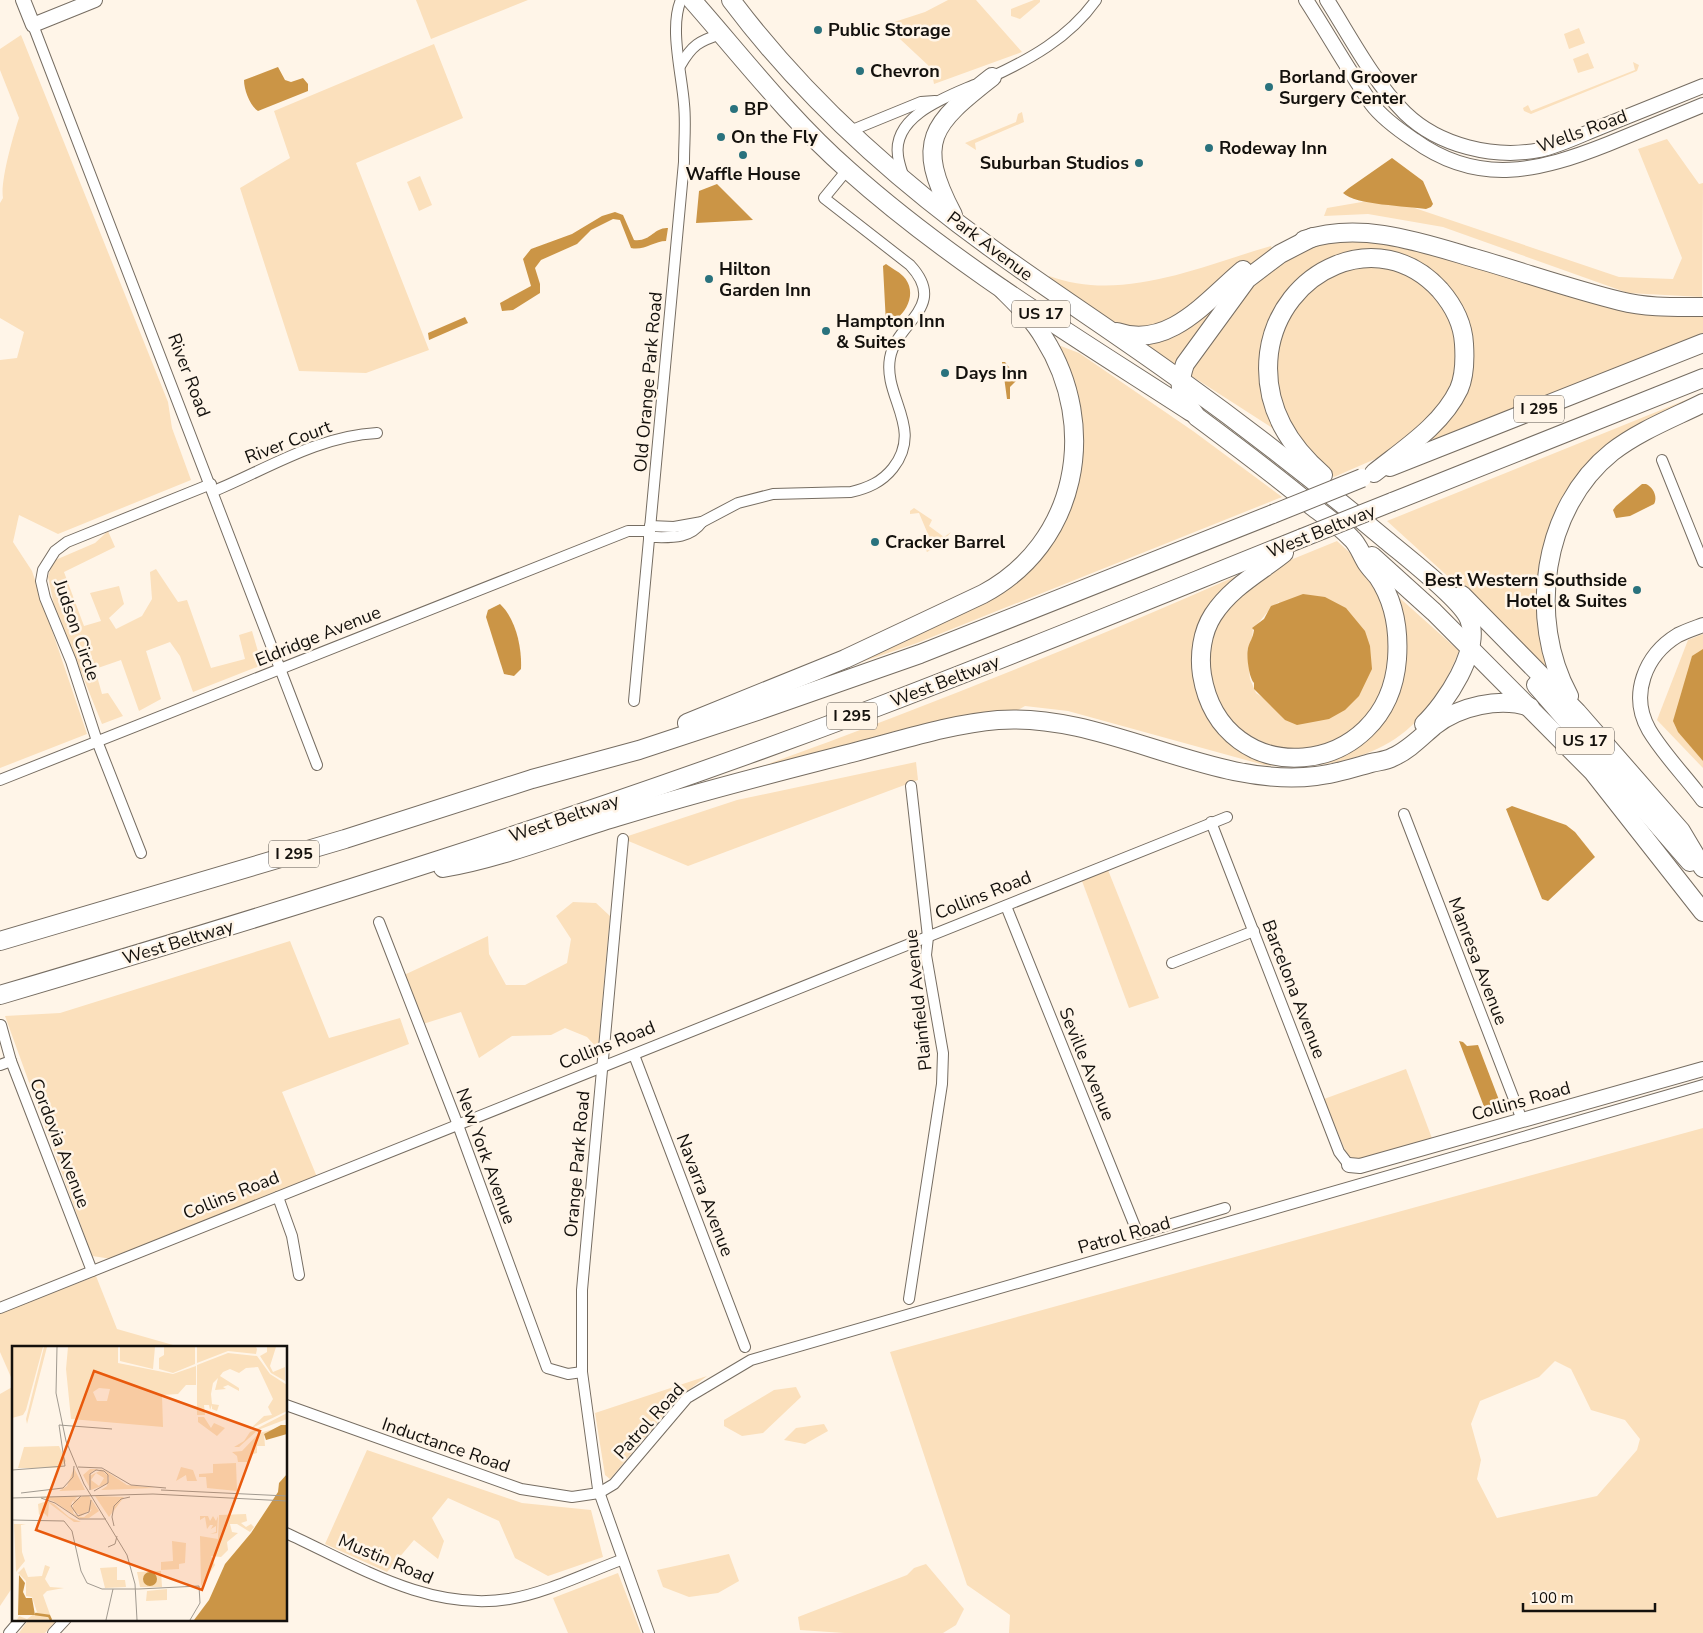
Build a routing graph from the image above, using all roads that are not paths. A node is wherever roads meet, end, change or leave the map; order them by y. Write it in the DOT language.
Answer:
graph roads {
  1 [pos="23,0"];
  2 [pos="95,0"];
  3 [pos="681,0"];
  4 [pos="692,0"];
  5 [pos="731,0"];
  6 [pos="1096,0"];
  7 [pos="1306,0"];
  8 [pos="1327,0"];
  9 [pos="33,25"];
  10 [pos="722,34"];
  11 [pos="680,66"];
  12 [pos="992,77"];
  13 [pos="1703,86"];
  14 [pos="936,101"];
  15 [pos="1703,105"];
  16 [pos="850,131"];
  17 [pos="847,170"];
  18 [pos="905,181"];
  19 [pos="889,204"];
  20 [pos="957,222"];
  21 [pos="1313,237"];
  22 [pos="1002,289"];
  23 [pos="1703,307"];
  24 [pos="1106,328"];
  25 [pos="1703,343"];
  26 [pos="1703,378"];
  27 [pos="1180,379"];
  28 [pos="1703,403"];
  29 [pos="1197,417"];
  30 [pos="376,433"];
  31 [pos="1662,460"];
  32 [pos="1368,476"];
  33 [pos="212,487"];
  34 [pos="650,531"];
  35 [pos="1302,538"];
  36 [pos="1352,539"];
  37 [pos="1703,562"];
  38 [pos="1464,609"];
  39 [pos="1703,625"];
  40 [pos="1470,647"];
  41 [pos="281,668"];
  42 [pos="634,701"];
  43 [pos="1530,708"];
  44 [pos="1577,712"];
  45 [pos="97,741"];
  46 [pos="1373,762"];
  47 [pos="587,763"];
  48 [pos="317,765"];
  49 [pos="0,780"];
  50 [pos="910,786"];
  51 [pos="1703,800"];
  52 [pos="1404,814"];
  53 [pos="1227,817"];
  54 [pos="1211,822"];
  55 [pos="622,839"];
  56 [pos="141,853"];
  57 [pos="1703,868"];
  58 [pos="395,876"];
  59 [pos="1703,877"];
  60 [pos="1006,906"];
  61 [pos="1703,912"];
  62 [pos="379,922"];
  63 [pos="1254,931"];
  64 [pos="928,937"];
  65 [pos="0,941"];
  66 [pos="1172,963"];
  67 [pos="0,995"];
  68 [pos="1,1026"];
  69 [pos="634,1055"];
  70 [pos="12,1061"];
  71 [pos="0,1065"];
  72 [pos="602,1067"];
  73 [pos="1703,1069"];
  74 [pos="1703,1085"];
  75 [pos="1522,1120"];
  76 [pos="458,1125"];
  77 [pos="1349,1165"];
  78 [pos="278,1197"];
  79 [pos="1225,1208"];
  80 [pos="92,1271"];
  81 [pos="299,1275"];
  82 [pos="909,1299"];
  83 [pos="0,1308"];
  84 [pos="746,1347"];
  85 [pos="582,1372"];
  86 [pos="288,1406"];
  87 [pos="599,1493"];
  88 [pos="288,1534"];
  89 [pos="621,1560"];
  90 [pos="20,1620"];
  91 [pos="65,1620"];
  92 [pos="9,1633"];
  93 [pos="53,1633"];
  94 [pos="649,1633"];
  1 -- 9 [label="main road, River Road"];
  2 -- 9 [label="main road"];
  3 -- 11 [label="street, Old Orange Park Road"];
  4 -- 10 [label="highway, Park Avenue / US 17"];
  5 -- 16 [label="highway, Park Avenue / US 17"];
  6 -- 12 [label="street"];
  7 -- 15 [label="main road, Wells Road"];
  8 -- 13 [label="main road, Wells Road"];
  9 -- 33 [label="street, River Road"];
  10 -- 11 [label="street"];
  10 -- 17 [label="highway, Park Avenue / US 17"];
  11 -- 34 [label="street, Old Orange Park Road"];
  12 -- 14 [label="street"];
  12 -- 20 [label="highway"];
  14 -- 16 [label="street"];
  14 -- 18 [label="street"];
  16 -- 18 [label="highway, Park Avenue / US 17"];
  17 -- 19 [label="highway, Park Avenue / US 17"];
  17 -- 34 [label="street, Eldridge Avenue"];
  18 -- 19 [label="highway"];
  18 -- 20 [label="highway, Park Avenue / US 17"];
  19 -- 22 [label="highway, Park Avenue / US 17"];
  20 -- 24 [label="highway, Park Avenue / US 17"];
  21 -- 23 [label="highway"];
  21 -- 24 [label="highway"];
  21 -- 27 [label="highway"];
  22 -- 29 [label="highway, Park Avenue / US 17"];
  22 -- 47 [label="highway"];
  24 -- 27 [label="highway, Park Avenue / US 17"];
  25 -- 32 [label="highway, West Beltway / I 295"];
  26 -- 35 [label="highway, West Beltway / I 295, bridge"];
  27 -- 29 [label="highway"];
  27 -- 38 [label="highway, Park Avenue / US 17"];
  28 -- 44 [label="highway"];
  29 -- 36 [label="highway, US 17"];
  30 -- 33 [label="street, River Court"];
  31 -- 37 [label="street"];
  32 -- 44 [label="highway"];
  32 -- 47 [label="highway, West Beltway / I 295, bridge"];
  33 -- 41 [label="street, River Road"];
  33 -- 45 [label="street, Judson Circle"];
  34 -- 41 [label="street, Eldridge Avenue"];
  34 -- 42 [label="street, Old Orange Park Road"];
  35 -- 36 [label="highway"];
  35 -- 58 [label="highway, West Beltway / I 295"];
  36 -- 40 [label="highway, US 17"];
  38 -- 40 [label="highway"];
  38 -- 59 [label="highway, US 17"];
  39 -- 51 [label="main road"];
  40 -- 43 [label="highway, US 17"];
  40 -- 46 [label="highway"];
  41 -- 45 [label="street, Eldridge Avenue"];
  41 -- 48 [label="street, River Road"];
  43 -- 46 [label="highway"];
  43 -- 61 [label="highway, US 17"];
  44 -- 57 [label="highway"];
  45 -- 49 [label="street, Eldridge Avenue"];
  45 -- 56 [label="street, Judson Circle"];
  46 -- 58 [label="highway"];
  47 -- 65 [label="highway, West Beltway / I 295"];
  50 -- 64 [label="street, Plainfield Avenue"];
  52 -- 75 [label="street, Manresa Avenue"];
  53 -- 54 [label="street, Collins Road"];
  54 -- 60 [label="street, Collins Road"];
  54 -- 63 [label="street, Barcelona Avenue"];
  55 -- 72 [label="street, Orange Park Road"];
  58 -- 67 [label="highway, West Beltway / I 295"];
  60 -- 64 [label="street, Collins Road"];
  60 -- 79 [label="street, Seville Avenue"];
  62 -- 76 [label="street, New York Avenue"];
  63 -- 66 [label="street"];
  63 -- 77 [label="street, Barcelona Avenue"];
  64 -- 69 [label="street, Collins Road"];
  64 -- 82 [label="street, Plainfield Avenue"];
  68 -- 70 [label="street, Cordovia Avenue"];
  69 -- 72 [label="street, Collins Road"];
  69 -- 84 [label="street, Navarra Avenue"];
  70 -- 71 [label="street"];
  70 -- 80 [label="street, Cordovia Avenue"];
  72 -- 76 [label="street, Collins Road"];
  72 -- 85 [label="street, Orange Park Road"];
  73 -- 75 [label="main road, Collins Road"];
  74 -- 87 [label="street, Patrol Road"];
  75 -- 77 [label="main road, Collins Road"];
  76 -- 78 [label="street, Collins Road"];
  76 -- 85 [label="street, New York Avenue"];
  78 -- 80 [label="street, Collins Road"];
  78 -- 81 [label="street"];
  80 -- 83 [label="street, Collins Road"];
  85 -- 87 [label="street, Orange Park Road"];
  86 -- 87 [label="street, Inductance Road"];
  87 -- 89 [label="street, Orange Park Road"];
  88 -- 89 [label="street, Mustin Road"];
  89 -- 94 [label="street, Orange Park Road"];
  90 -- 92 [label="street"];
  91 -- 93 [label="street"];
}
